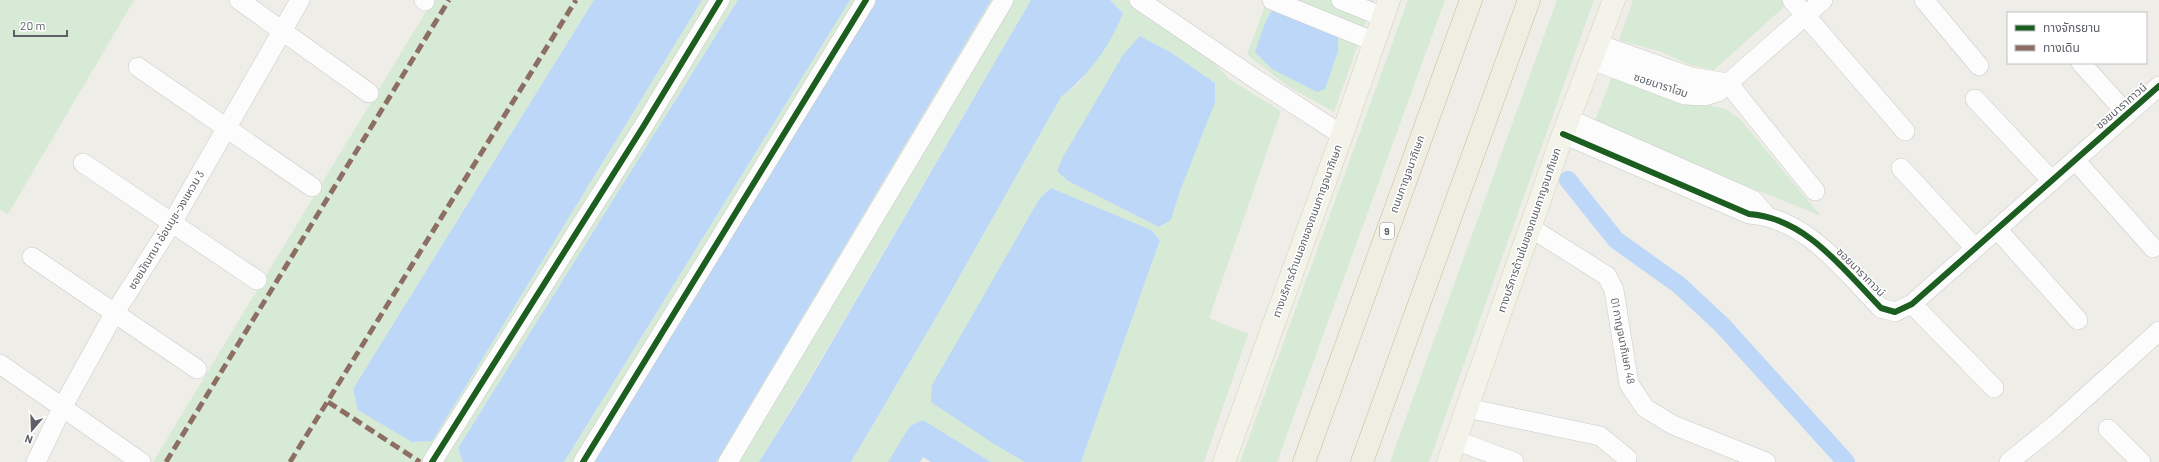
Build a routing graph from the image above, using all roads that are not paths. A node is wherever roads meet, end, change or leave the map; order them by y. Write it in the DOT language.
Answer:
graph roads {
  1 [pos="239,0"];
  2 [pos="300,0"];
  3 [pos="720,0"];
  4 [pos="866,0"];
  5 [pos="1004,0"];
  6 [pos="1139,0"];
  7 [pos="1272,0"];
  8 [pos="1341,0"];
  9 [pos="1471,0"];
  10 [pos="1529,0"];
  11 [pos="1614,0"];
  12 [pos="1792,0"];
  13 [pos="1823,0"];
  14 [pos="1924,0"];
  15 [pos="1386,9"];
  16 [pos="1805,15"];
  17 [pos="282,31"];
  18 [pos="1375,42"];
  19 [pos="1595,52"];
  20 [pos="2082,64"];
  21 [pos="1979,66"];
  22 [pos="138,67"];
  23 [pos="1728,83"];
  24 [pos="369,93"];
  25 [pos="2156,93"];
  26 [pos="1975,99"];
  27 [pos="2127,114"];
  28 [pos="1566,126"];
  29 [pos="227,129"];
  30 [pos="1905,132"];
  31 [pos="1342,135"];
  32 [pos="2075,160"];
  33 [pos="83,163"];
  34 [pos="1901,168"];
  35 [pos="2052,180"];
  36 [pos="312,187"];
  37 [pos="1815,191"];
  38 [pos="172,223"];
  39 [pos="1531,228"];
  40 [pos="1997,229"];
  41 [pos="1975,248"];
  42 [pos="2153,248"];
  43 [pos="32,257"];
  44 [pos="257,280"];
  45 [pos="1912,304"];
  46 [pos="114,314"];
  47 [pos="2078,320"];
  48 [pos="2159,331"];
  49 [pos="0,364"];
  50 [pos="197,369"];
  51 [pos="1994,388"];
  52 [pos="62,408"];
  53 [pos="1467,408"];
  54 [pos="2108,429"];
  55 [pos="1455,440"];
  56 [pos="1627,458"];
  57 [pos="36,462"];
  58 [pos="141,462"];
  59 [pos="432,462"];
  60 [pos="583,462"];
  61 [pos="728,462"];
  62 [pos="1224,462"];
  63 [pos="1304,462"];
  64 [pos="1362,462"];
  65 [pos="1448,462"];
  66 [pos="1514,462"];
  67 [pos="1766,462"];
  68 [pos="2009,462"];
  69 [pos="2140,462"];
  1 -- 17 [label="street"];
  2 -- 17 [label="street, ซอยมัณฑนา อ่อนนุช-วงแหวน 3"];
  3 -- 59 [label="street"];
  4 -- 60 [label="street"];
  5 -- 61 [label="street"];
  6 -- 31 [label="street"];
  7 -- 18 [label="street"];
  8 -- 15 [label="street"];
  9 -- 63 [label="highway, ถนนกาญจนาภิเษก / 9"];
  10 -- 64 [label="highway"];
  11 -- 19 [label="main road, ทางบริการด้านในของถนนกาญจนาภิเษก"];
  12 -- 16 [label="street"];
  13 -- 16 [label="street"];
  14 -- 21 [label="street"];
  15 -- 18 [label="main road, ทางบริการด้านนอกของถนนกาญจนาภิเษก"];
  16 -- 23 [label="street"];
  16 -- 30 [label="street"];
  17 -- 24 [label="street"];
  17 -- 29 [label="street, ซอยมัณฑนา อ่อนนุช-วงแหวน 3"];
  18 -- 31 [label="main road, ทางบริการด้านนอกของถนนกาญจนาภิเษก"];
  19 -- 23 [label="street, ซอยนาราโฮม"];
  19 -- 28 [label="main road, ทางบริการด้านในของถนนกาญจนาภิเษก"];
  20 -- 27 [label="street"];
  22 -- 29 [label="street"];
  23 -- 37 [label="street"];
  25 -- 27 [label="street, ซอยนาราทาวน์"];
  26 -- 35 [label="street"];
  27 -- 32 [label="street, ซอยนาราทาวน์"];
  28 -- 39 [label="main road, ทางบริการด้านในของถนนกาญจนาภิเษก"];
  28 -- 45 [label="street, ซอยนาราทาวน์"];
  29 -- 36 [label="street"];
  29 -- 38 [label="street, ซอยมัณฑนา อ่อนนุช-วงแหวน 3"];
  31 -- 62 [label="main road, ทางบริการด้านนอกของถนนกาญจนาภิเษก"];
  32 -- 35 [label="street, ซอยนาราทาวน์"];
  32 -- 42 [label="street"];
  33 -- 38 [label="street"];
  34 -- 41 [label="street"];
  35 -- 40 [label="street, ซอยนาราทาวน์"];
  38 -- 44 [label="street"];
  38 -- 46 [label="street, ซอยมัณฑนา อ่อนนุช-วงแหวน 3"];
  39 -- 53 [label="main road, ทางบริการด้านในของถนนกาญจนาภิเษก"];
  39 -- 67 [label="street, 01 กาญจนาภิเษก 48"];
  40 -- 41 [label="street, ซอยนาราทาวน์"];
  40 -- 47 [label="street"];
  41 -- 45 [label="street, ซอยนาราทาวน์"];
  43 -- 46 [label="street"];
  45 -- 51 [label="street"];
  46 -- 50 [label="street"];
  46 -- 52 [label="street, ซอยมัณฑนา อ่อนนุช-วงแหวน 3"];
  48 -- 68 [label="street"];
  49 -- 52 [label="street"];
  52 -- 57 [label="street, ซอยมัณฑนา อ่อนนุช-วงแหวน 3"];
  52 -- 58 [label="street"];
  53 -- 55 [label="main road, ทางบริการด้านในของถนนกาญจนาภิเษก"];
  53 -- 56 [label="street"];
  54 -- 69 [label="street"];
  55 -- 65 [label="main road, ทางบริการด้านในของถนนกาญจนาภิเษก"];
  55 -- 66 [label="street"];
}
